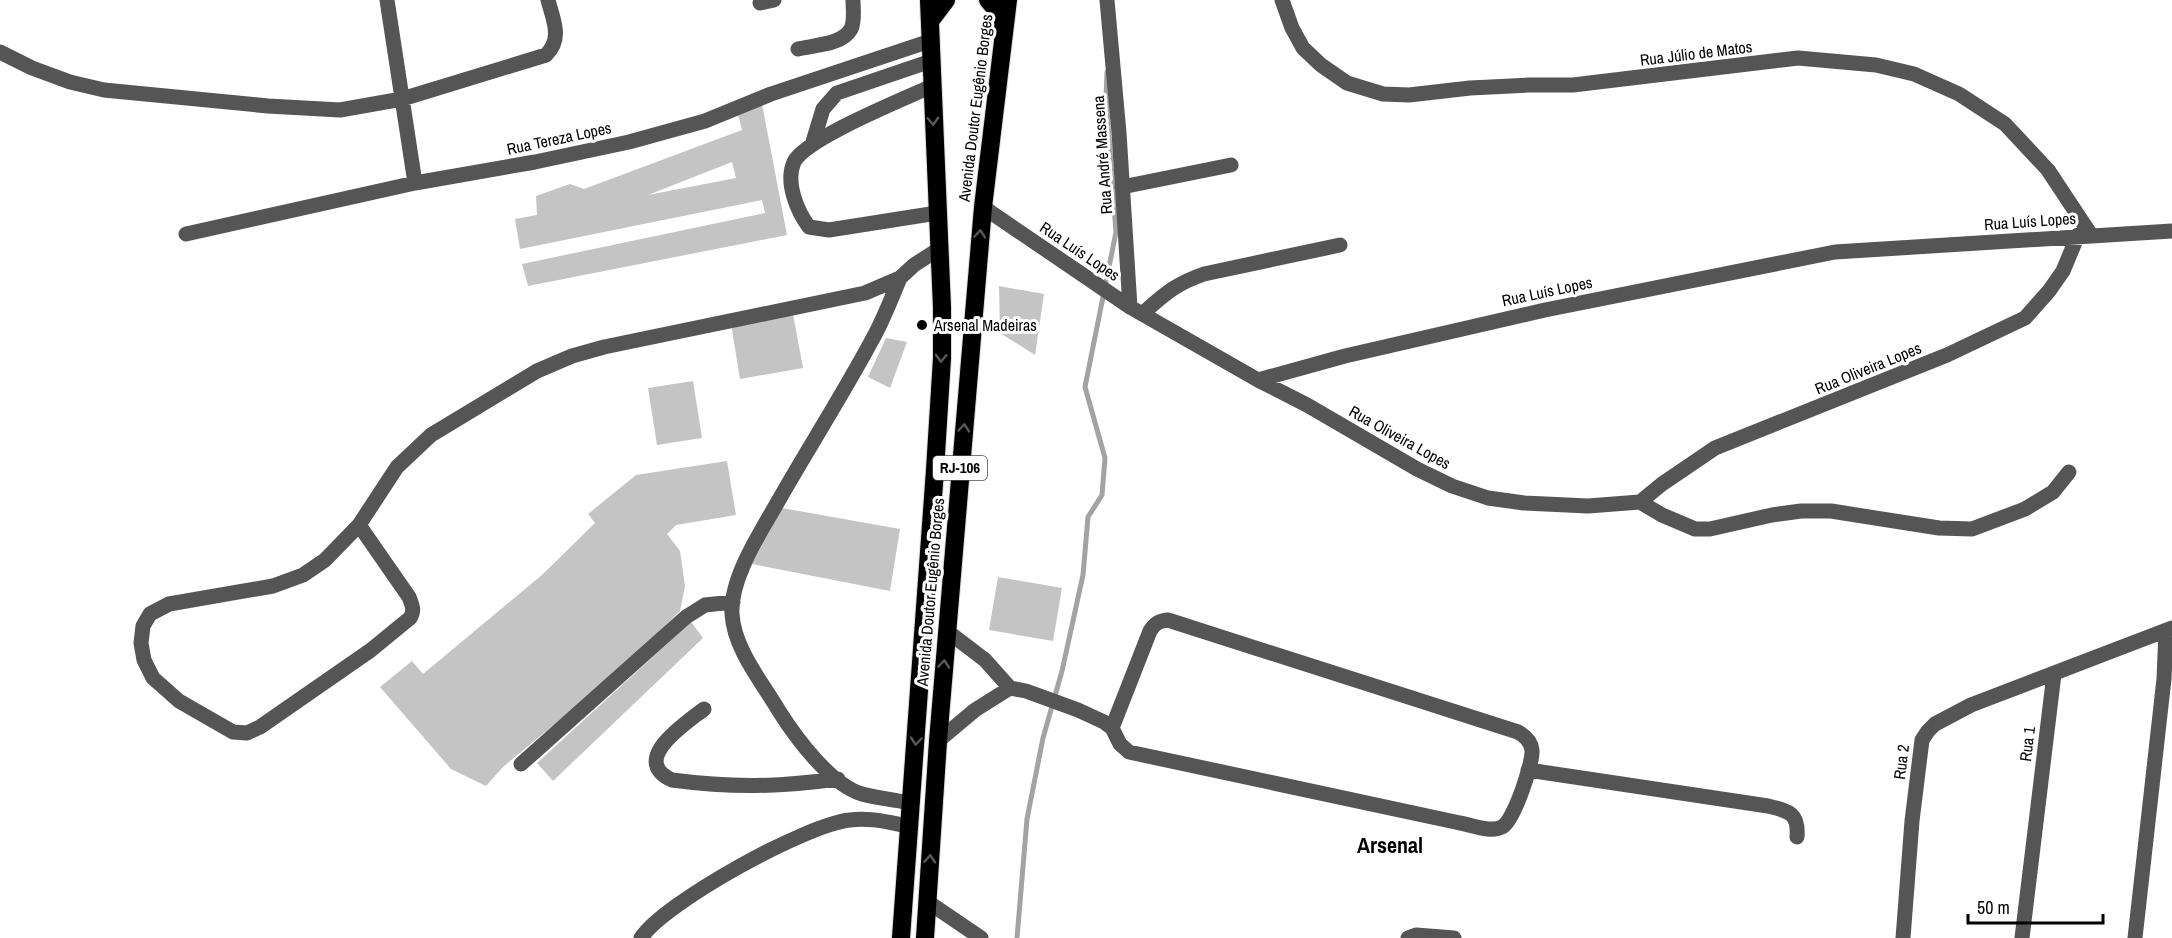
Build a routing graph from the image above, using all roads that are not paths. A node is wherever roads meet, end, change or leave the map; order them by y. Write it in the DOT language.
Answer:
graph roads {
  1 [pos="387,0"];
  2 [pos="548,0"];
  3 [pos="853,0"];
  4 [pos="929,0"];
  5 [pos="946,0"];
  6 [pos="988,0"];
  7 [pos="1008,0"];
  8 [pos="1107,0"];
  9 [pos="1282,0"];
  10 [pos="930,21"];
  11 [pos="1004,39"];
  12 [pos="930,41"];
  13 [pos="798,49"];
  14 [pos="0,52"];
  15 [pos="931,61"];
  16 [pos="932,86"];
  17 [pos="402,99"];
  18 [pos="812,145"];
  19 [pos="1231,165"];
  20 [pos="415,183"];
  21 [pos="1122,187"];
  22 [pos="982,207"];
  23 [pos="937,213"];
  24 [pos="2172,231"];
  25 [pos="186,234"];
  26 [pos="2085,235"];
  27 [pos="1340,245"];
  28 [pos="939,249"];
  29 [pos="900,278"];
  30 [pos="1136,311"];
  31 [pos="1258,380"];
  32 [pos="2069,472"];
  33 [pos="1640,502"];
  34 [pos="358,525"];
  35 [pos="733,602"];
  36 [pos="2169,629"];
  37 [pos="947,631"];
  38 [pos="2054,674"];
  39 [pos="1010,688"];
  40 [pos="704,709"];
  41 [pos="1112,728"];
  42 [pos="938,741"];
  43 [pos="521,764"];
  44 [pos="1528,770"];
  45 [pos="838,779"];
  46 [pos="911,803"];
  47 [pos="909,826"];
  48 [pos="1797,837"];
  49 [pos="928,902"];
  50 [pos="641,938"];
  51 [pos="901,938"];
  52 [pos="925,938"];
  53 [pos="981,938"];
  54 [pos="1408,938"];
  55 [pos="1454,938"];
  56 [pos="1903,938"];
  57 [pos="2022,938"];
  58 [pos="2134,938"];
  1 -- 17 [label="street"];
  2 -- 17 [label="street"];
  3 -- 13 [label="street"];
  4 -- 10 [label="highway, Avenida Doutor Eugênio Borges / RJ-106"];
  5 -- 10 [label="highway"];
  6 -- 11 [label="highway"];
  7 -- 11 [label="highway, Avenida Doutor Eugênio Borges / RJ-106"];
  8 -- 21 [label="street, Rua André Massena"];
  9 -- 26 [label="street, Rua Júlio de Matos"];
  10 -- 12 [label="highway, Avenida Doutor Eugênio Borges / RJ-106"];
  11 -- 22 [label="highway, Avenida Doutor Eugênio Borges / RJ-106"];
  12 -- 15 [label="highway, Avenida Doutor Eugênio Borges / RJ-106"];
  12 -- 20 [label="street, Rua Tereza Lopes"];
  14 -- 17 [label="street"];
  15 -- 16 [label="highway, Avenida Doutor Eugênio Borges / RJ-106"];
  15 -- 18 [label="street"];
  16 -- 18 [label="street"];
  16 -- 23 [label="highway, Avenida Doutor Eugênio Borges / RJ-106, one-way"];
  17 -- 20 [label="street"];
  18 -- 23 [label="street"];
  19 -- 21 [label="street"];
  20 -- 25 [label="street, Rua Tereza Lopes"];
  21 -- 30 [label="street, Rua André Massena"];
  22 -- 30 [label="street, Rua Luís Lopes"];
  37 -- 22 [label="highway, Avenida Doutor Eugênio Borges / RJ-106, one-way"];
  23 -- 28 [label="highway, Avenida Doutor Eugênio Borges / RJ-106"];
  24 -- 26 [label="street, Rua Luís Lopes"];
  26 -- 31 [label="street, Rua Luís Lopes"];
  26 -- 33 [label="street, Rua Oliveira Lopes"];
  27 -- 30 [label="street"];
  28 -- 29 [label="street"];
  28 -- 46 [label="highway, Avenida Doutor Eugênio Borges / RJ-106, one-way"];
  29 -- 34 [label="street"];
  29 -- 35 [label="street"];
  30 -- 31 [label="street, Rua Luís Lopes"];
  31 -- 33 [label="street, Rua Oliveira Lopes"];
  32 -- 33 [label="street"];
  34 -- 34 [label="street"];
  35 -- 43 [label="street"];
  35 -- 45 [label="street"];
  36 -- 38 [label="street"];
  36 -- 58 [label="street"];
  37 -- 39 [label="street"];
  42 -- 37 [label="highway, Avenida Doutor Eugênio Borges / RJ-106, one-way"];
  38 -- 56 [label="street, Rua 2"];
  38 -- 57 [label="street, Rua 1"];
  39 -- 41 [label="street"];
  39 -- 42 [label="street"];
  40 -- 45 [label="street"];
  41 -- 44 [label="street"];
  41 -- 44 [label="street"];
  49 -- 42 [label="highway, Avenida Doutor Eugênio Borges / RJ-106, one-way"];
  44 -- 48 [label="street"];
  45 -- 46 [label="street"];
  46 -- 47 [label="highway, Avenida Doutor Eugênio Borges / RJ-106"];
  47 -- 50 [label="street"];
  47 -- 51 [label="highway, Avenida Doutor Eugênio Borges / RJ-106"];
  49 -- 52 [label="highway, Avenida Doutor Eugênio Borges / RJ-106"];
  49 -- 53 [label="street"];
  54 -- 55 [label="street"];
}
